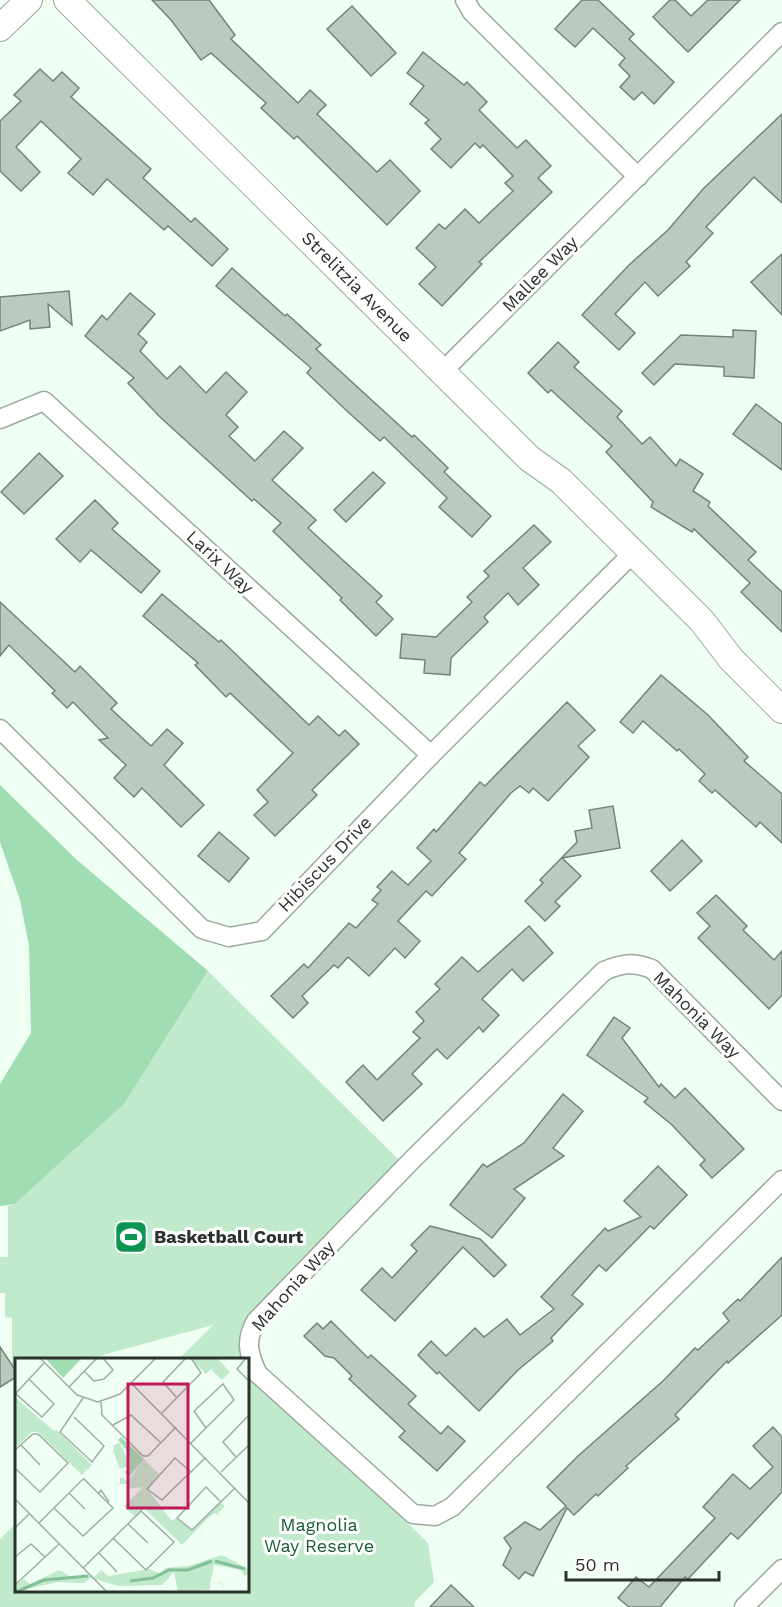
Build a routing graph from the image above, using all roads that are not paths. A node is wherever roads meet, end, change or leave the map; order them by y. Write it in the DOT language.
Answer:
graph roads {
  1 [pos="28,0"];
  2 [pos="67,0"];
  3 [pos="465,0"];
  4 [pos="0,28"];
  5 [pos="782,32"];
  6 [pos="638,177"];
  7 [pos="442,372"];
  8 [pos="0,419"];
  9 [pos="628,558"];
  10 [pos="782,710"];
  11 [pos="0,729"];
  12 [pos="430,755"];
  13 [pos="782,1101"];
  14 [pos="782,1180"];
  15 [pos="782,1569"];
  16 [pos="744,1607"];
  1 -- 4 [label="street"];
  2 -- 7 [label="street, Strelitzia Avenue"];
  3 -- 6 [label="street"];
  5 -- 6 [label="street, Mallee Way"];
  6 -- 7 [label="street, Mallee Way"];
  7 -- 9 [label="street, Strelitzia Avenue"];
  8 -- 12 [label="street, Larix Way"];
  9 -- 10 [label="street, Strelitzia Avenue"];
  9 -- 12 [label="street, Hibiscus Drive"];
  11 -- 12 [label="street, Hibiscus Drive"];
  13 -- 14 [label="street, Mahonia Way"];
  15 -- 16 [label="street"];
}
